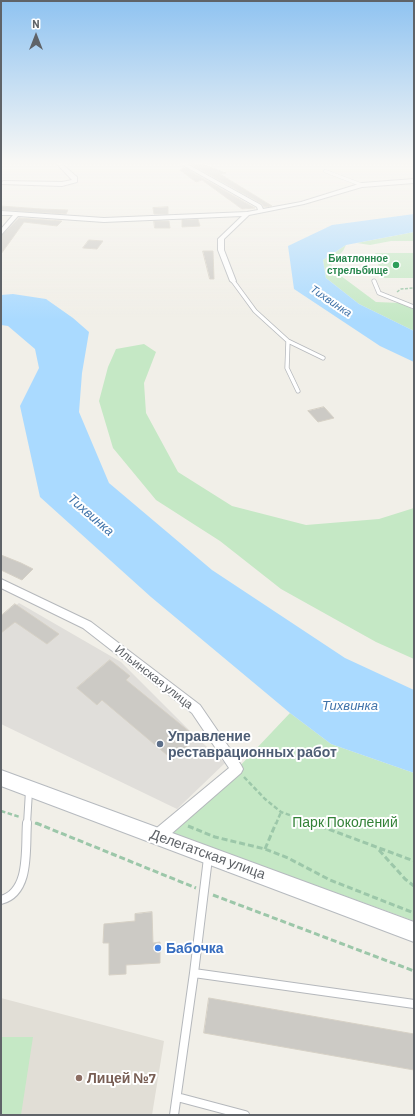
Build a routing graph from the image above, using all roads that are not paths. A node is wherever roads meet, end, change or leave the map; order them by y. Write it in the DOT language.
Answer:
graph roads {
  1 [pos="15,216"];
  2 [pos="47,216"];
  3 [pos="197,216"];
  4 [pos="245,216"];
  5 [pos="1,233"];
  6 [pos="233,281"];
  7 [pos="374,281"];
  8 [pos="414,307"];
  9 [pos="288,341"];
  10 [pos="323,358"];
  11 [pos="298,391"];
  12 [pos="1,583"];
  13 [pos="1,778"];
  14 [pos="30,788"];
  15 [pos="158,836"];
  16 [pos="208,854"];
  17 [pos="1,900"];
  18 [pos="414,932"];
  19 [pos="194,973"];
  20 [pos="414,1004"];
  21 [pos="177,1098"];
  22 [pos="174,1115"];
  23 [pos="245,1115"];
  1 -- 5 [label="street"];
  2 -- 3 [label="street"];
  4 -- 6 [label="street"];
  6 -- 9 [label="lane"];
  7 -- 8 [label="lane"];
  9 -- 10 [label="lane"];
  9 -- 11 [label="lane"];
  12 -- 15 [label="street, Ильинская улица"];
  13 -- 14 [label="street, Делегатская улица"];
  14 -- 15 [label="street, Делегатская улица"];
  14 -- 17 [label="lane"];
  15 -- 16 [label="street, Делегатская улица"];
  16 -- 18 [label="street, Делегатская улица"];
  16 -- 19 [label="lane"];
  19 -- 20 [label="lane"];
  19 -- 21 [label="lane"];
  21 -- 22 [label="lane"];
  21 -- 23 [label="lane"];
}
